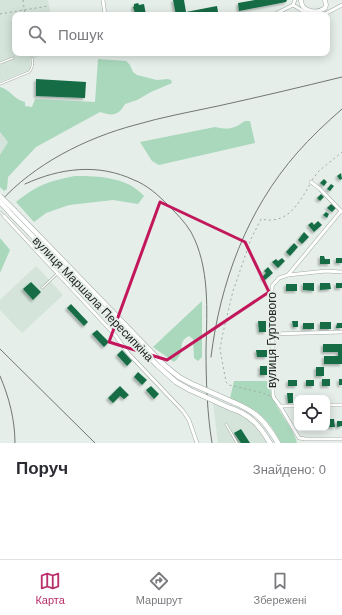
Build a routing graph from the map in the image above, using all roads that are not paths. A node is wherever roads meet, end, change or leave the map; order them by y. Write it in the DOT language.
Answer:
graph roads {
  1 [pos="103,0"];
  2 [pos="295,0"];
  3 [pos="300,0"];
  4 [pos="325,0"];
  5 [pos="293,5"];
  6 [pos="342,5"];
  7 [pos="105,12"];
  8 [pos="279,12"];
  9 [pos="305,12"];
  10 [pos="329,12"];
  11 [pos="13,58"];
  12 [pos="32,58"];
  13 [pos="0,63"];
  14 [pos="0,84"];
  15 [pos="311,182"];
  16 [pos="0,196"];
  17 [pos="0,202"];
  18 [pos="342,211"];
  19 [pos="0,212"];
  20 [pos="13,213"];
  21 [pos="4,216"];
  22 [pos="342,272"];
  23 [pos="58,273"];
  24 [pos="288,275"];
  25 [pos="42,288"];
  26 [pos="342,332"];
  27 [pos="273,334"];
  28 [pos="330,405"];
  29 [pos="342,405"];
  30 [pos="280,406"];
  31 [pos="294,406"];
  32 [pos="226,424"];
  33 [pos="299,438"];
  34 [pos="342,439"];
  35 [pos="197,443"];
  36 [pos="238,443"];
  37 [pos="270,443"];
  38 [pos="278,443"];
  39 [pos="300,443"];
  1 -- 7 [label="street"];
  2 -- 5 [label="street"];
  3 -- 4 [label="street"];
  5 -- 8 [label="street"];
  5 -- 9 [label="street"];
  6 -- 10 [label="street"];
  11 -- 13 [label="lane"];
  12 -- 14 [label="lane"];
  15 -- 18 [label="street"];
  16 -- 20 [label="main road, вулиця Маршала Пересипкіна, bridge"];
  17 -- 20 [label="main road, вулиця Маршала Пересипкіна, bridge"];
  18 -- 24 [label="street, вулиця Гуртового"];
  19 -- 21 [label="lane"];
  20 -- 37 [label="main road, вулиця Маршала Пересипкіна, bridge"];
  20 -- 38 [label="main road, вулиця Маршала Пересипкіна, bridge"];
  21 -- 23 [label="street"];
  22 -- 24 [label="street"];
  23 -- 25 [label="lane"];
  23 -- 35 [label="street"];
  24 -- 27 [label="street, вулиця Гуртового"];
  26 -- 27 [label="street"];
  27 -- 30 [label="street, вулиця Гуртового"];
  28 -- 29 [label="street"];
  30 -- 31 [label="street"];
  30 -- 33 [label="street, вулиця Гуртового"];
  32 -- 36 [label="lane"];
  33 -- 34 [label="street"];
  33 -- 39 [label="lane"];
}
